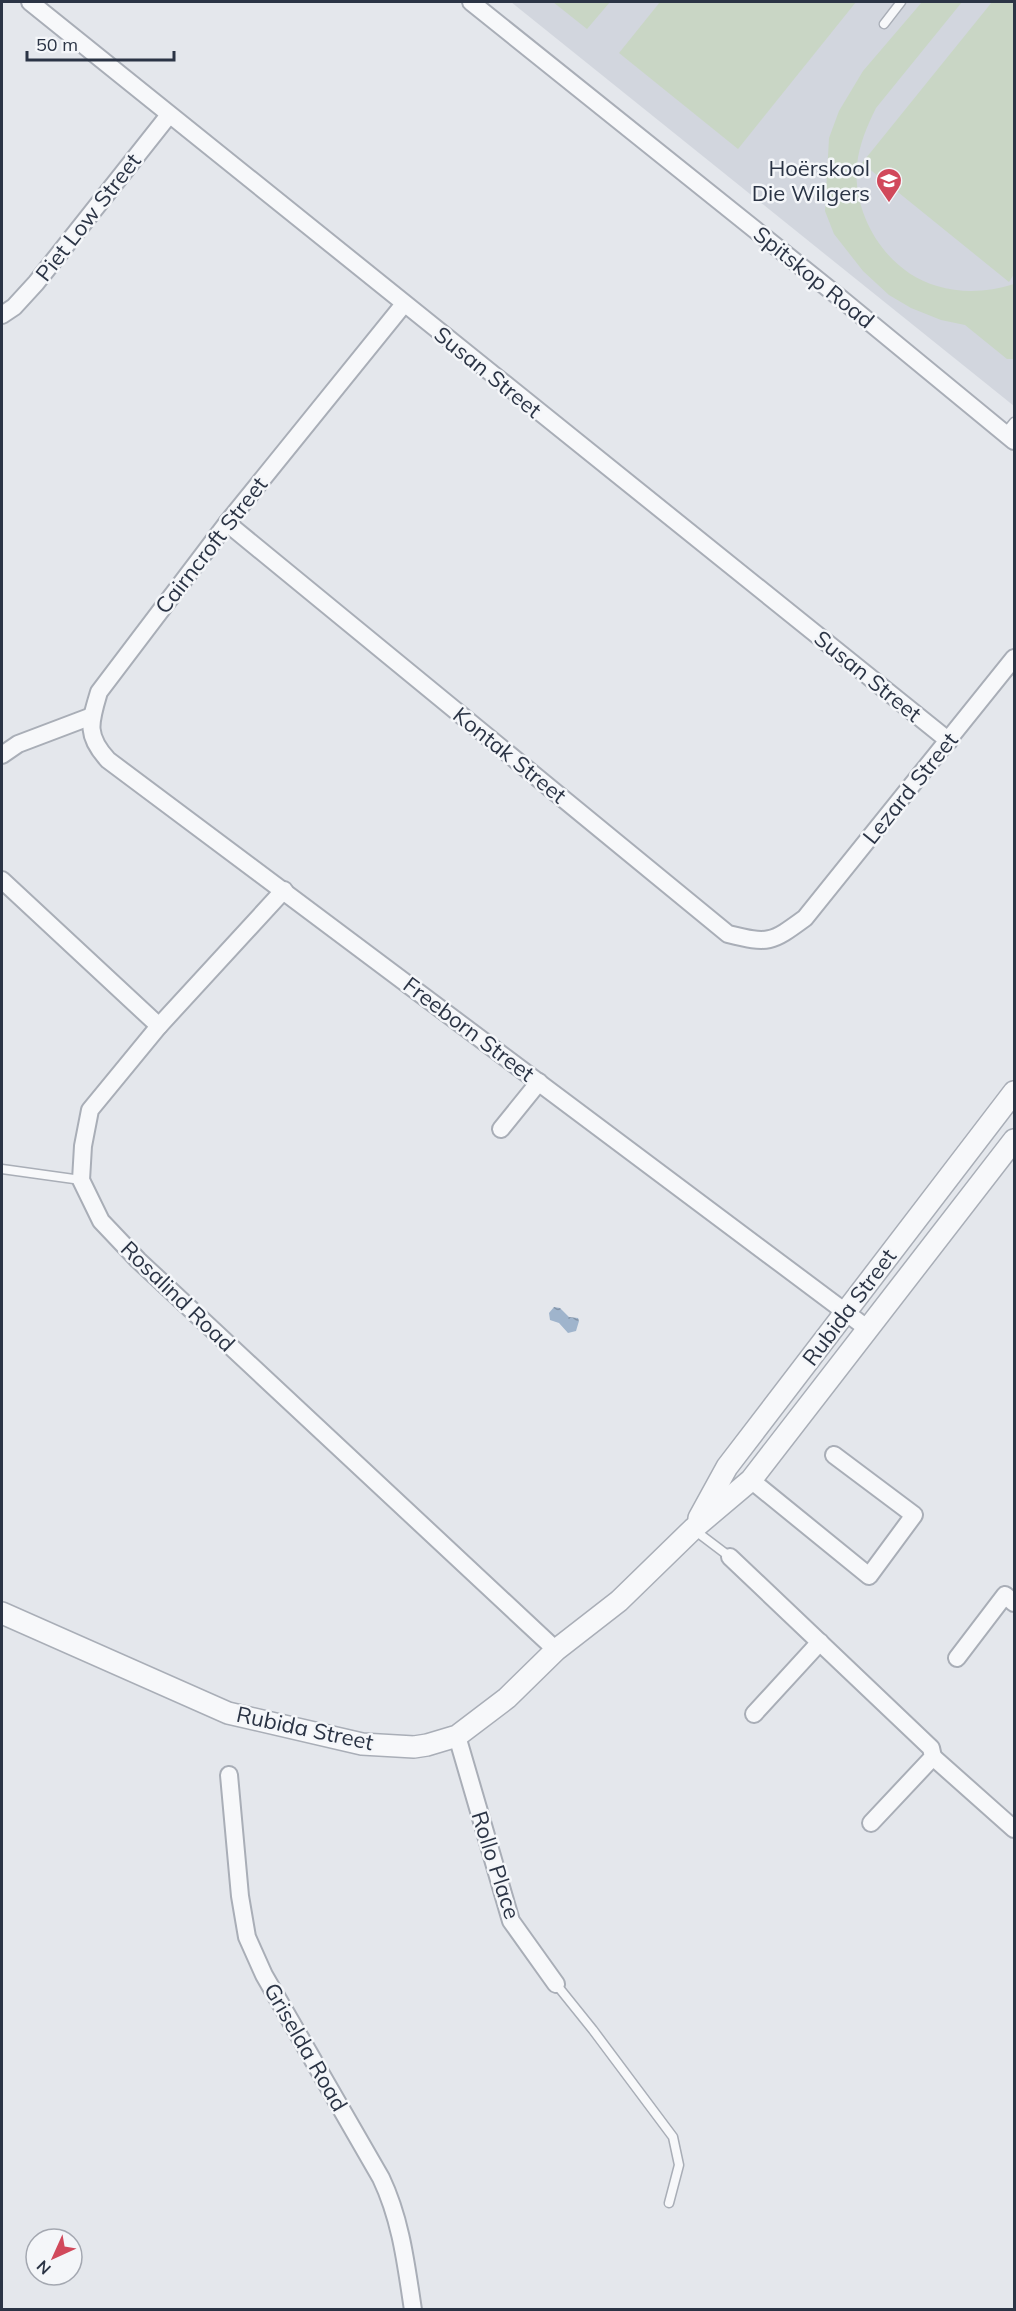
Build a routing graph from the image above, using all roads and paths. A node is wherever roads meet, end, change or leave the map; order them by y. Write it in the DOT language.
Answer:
graph roads {
  1 [pos="30,2"];
  2 [pos="471,2"];
  3 [pos="901,2"];
  4 [pos="884,24"];
  5 [pos="169,115"];
  6 [pos="404,304"];
  7 [pos="2,315"];
  8 [pos="1011,432"];
  9 [pos="227,523"];
  10 [pos="1014,658"];
  11 [pos="92,716"];
  12 [pos="949,741"];
  13 [pos="2,755"];
  14 [pos="2,880"];
  15 [pos="284,890"];
  16 [pos="805,918"];
  17 [pos="159,1026"];
  18 [pos="539,1082"];
  19 [pos="1014,1092"];
  20 [pos="501,1129"];
  21 [pos="1014,1140"];
  22 [pos="2,1169"];
  23 [pos="81,1180"];
  24 [pos="844,1312"];
  25 [pos="868,1329"];
  26 [pos="834,1455"];
  27 [pos="751,1480"];
  28 [pos="693,1529"];
  29 [pos="730,1557"];
  30 [pos="1014,1603"];
  31 [pos="2,1612"];
  32 [pos="820,1642"];
  33 [pos="556,1650"];
  34 [pos="957,1659"];
  35 [pos="754,1714"];
  36 [pos="457,1736"];
  37 [pos="933,1757"];
  38 [pos="229,1776"];
  39 [pos="871,1823"];
  40 [pos="1014,1829"];
  41 [pos="556,1984"];
  42 [pos="669,2203"];
  43 [pos="413,2310"];
  1 -- 5 [label="street, Susan Street"];
  2 -- 8 [label="street, Spitskop Road"];
  3 -- 4 [label="lane"];
  5 -- 6 [label="street, Susan Street"];
  5 -- 7 [label="street, Piet Low Street"];
  6 -- 9 [label="street, Cairncroft Street"];
  6 -- 12 [label="street, Susan Street"];
  9 -- 11 [label="street, Cairncroft Street"];
  9 -- 16 [label="street, Kontak Street"];
  10 -- 12 [label="street, Lezard Street"];
  11 -- 13 [label="street"];
  11 -- 15 [label="street, Freeborn Street"];
  12 -- 16 [label="street, Lezard Street"];
  14 -- 17 [label="street"];
  15 -- 17 [label="street, Rosalind Road"];
  15 -- 18 [label="street, Freeborn Street"];
  17 -- 23 [label="street, Rosalind Road"];
  18 -- 20 [label="street"];
  18 -- 24 [label="street, Freeborn Street"];
  19 -- 24 [label="street, Rubida Street"];
  21 -- 25 [label="street, Rubida Street"];
  22 -- 23 [label="lane"];
  23 -- 33 [label="street, Rosalind Road"];
  24 -- 25 [label="street, Freeborn Street"];
  24 -- 28 [label="street, Rubida Street"];
  25 -- 27 [label="street, Rubida Street"];
  26 -- 27 [label="street"];
  27 -- 28 [label="street, Rubida Street"];
  28 -- 29 [label="lane"];
  28 -- 33 [label="street, Rubida Street"];
  29 -- 32 [label="street"];
  30 -- 34 [label="street"];
  31 -- 36 [label="street, Rubida Street"];
  32 -- 35 [label="street"];
  32 -- 37 [label="street"];
  33 -- 36 [label="street, Rubida Street"];
  36 -- 41 [label="street, Rollo Place"];
  37 -- 39 [label="street"];
  37 -- 40 [label="street"];
  38 -- 43 [label="street, Griselda Road"];
  41 -- 42 [label="lane"];
}
